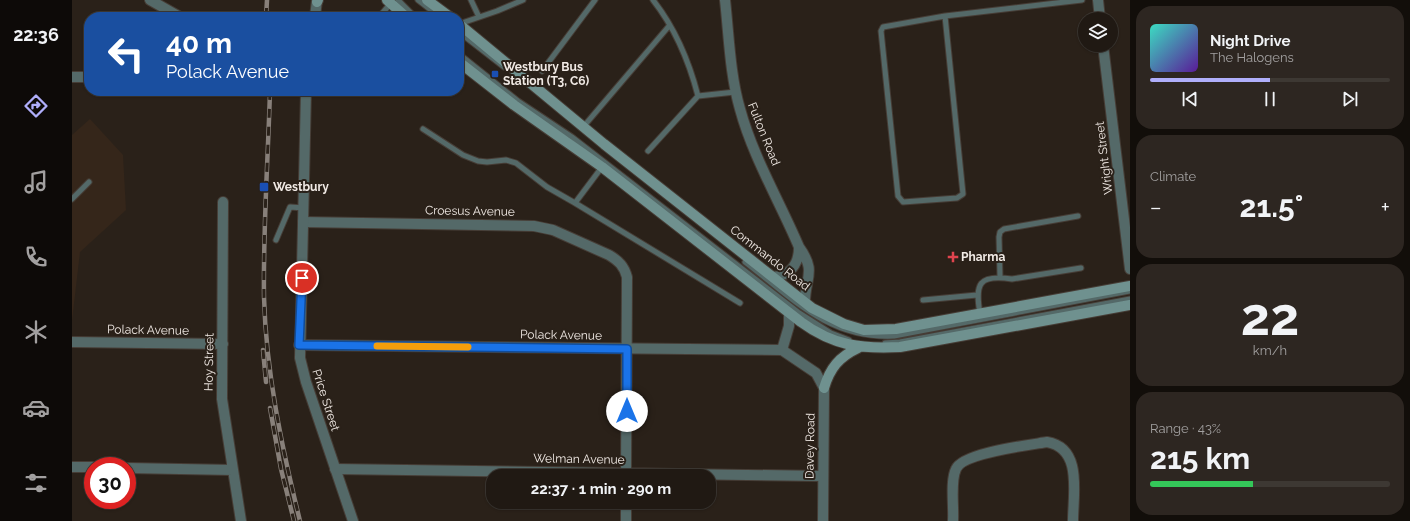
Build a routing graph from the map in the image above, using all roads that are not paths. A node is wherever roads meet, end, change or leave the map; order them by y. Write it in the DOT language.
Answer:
graph roads {
  1 [pos="150,0"];
  2 [pos="418,0"];
  3 [pos="427,0"];
  4 [pos="471,0"];
  5 [pos="523,0"];
  6 [pos="595,0"];
  7 [pos="653,0"];
  8 [pos="725,0"];
  9 [pos="1082,0"];
  10 [pos="1098,0"];
  11 [pos="317,1"];
  12 [pos="392,1"];
  13 [pos="171,12"];
  14 [pos="316,12"];
  15 [pos="384,12"];
  16 [pos="402,12"];
  17 [pos="408,12"];
  18 [pos="434,12"];
  19 [pos="443,12"];
  20 [pos="1099,12"];
  21 [pos="945,16"];
  22 [pos="479,17"];
  23 [pos="464,22"];
  24 [pos="670,26"];
  25 [pos="464,28"];
  26 [pos="464,36"];
  27 [pos="1104,52"];
  28 [pos="464,58"];
  29 [pos="464,66"];
  30 [pos="542,71"];
  31 [pos="72,77"];
  32 [pos="84,77"];
  33 [pos="736,92"];
  34 [pos="306,96"];
  35 [pos="698,96"];
  36 [pos="584,126"];
  37 [pos="423,129"];
  38 [pos="648,151"];
  39 [pos="602,167"];
  40 [pos="89,182"];
  41 [pos="72,199"];
  42 [pos="223,202"];
  43 [pos="575,203"];
  44 [pos="304,208"];
  45 [pos="1078,216"];
  46 [pos="303,222"];
  47 [pos="276,240"];
  48 [pos="799,247"];
  49 [pos="1081,268"];
  50 [pos="1130,269"];
  51 [pos="1000,276"];
  52 [pos="772,277"];
  53 [pos="1130,286"];
  54 [pos="1130,291"];
  55 [pos="977,295"];
  56 [pos="1130,299"];
  57 [pos="923,300"];
  58 [pos="806,302"];
  59 [pos="740,303"];
  60 [pos="1130,305"];
  61 [pos="789,312"];
  62 [pos="980,314"];
  63 [pos="72,342"];
  64 [pos="223,344"];
  65 [pos="299,345"];
  66 [pos="858,348"];
  67 [pos="627,349"];
  68 [pos="782,350"];
  69 [pos="824,388"];
  70 [pos="72,467"];
  71 [pos="84,467"];
  72 [pos="136,468"];
  73 [pos="335,469"];
  74 [pos="626,469"];
  75 [pos="233,470"];
  76 [pos="486,472"];
  77 [pos="716,475"];
  78 [pos="823,476"];
  79 [pos="626,509"];
  80 [pos="241,521"];
  81 [pos="353,521"];
  82 [pos="626,521"];
  83 [pos="822,521"];
  84 [pos="953,521"];
  85 [pos="1072,521"];
  1 -- 13 [label="street"];
  2 -- 18 [label="lane"];
  3 -- 19 [label="main road"];
  4 -- 22 [label="lane"];
  5 -- 22 [label="lane"];
  6 -- 30 [label="lane"];
  7 -- 24 [label="lane"];
  8 -- 33 [label="street, Fulton Road"];
  9 -- 21 [label="lane"];
  10 -- 20 [label="street"];
  11 -- 14 [label="street"];
  12 -- 15 [label="lane"];
  12 -- 16 [label="main road"];
  12 -- 17 [label="lane"];
  21 -- 21 [label="lane"];
  22 -- 23 [label="lane"];
  24 -- 35 [label="lane"];
  24 -- 36 [label="lane"];
  25 -- 36 [label="main road, Commando Road"];
  26 -- 54 [label="lane"];
  27 -- 50 [label="street, Wright Street"];
  28 -- 56 [label="lane"];
  29 -- 39 [label="main road"];
  31 -- 32 [label="street"];
  33 -- 35 [label="lane"];
  33 -- 48 [label="street, Fulton Road"];
  34 -- 44 [label="street, Price Street"];
  35 -- 38 [label="lane"];
  36 -- 52 [label="main road, Commando Road"];
  37 -- 43 [label="lane"];
  39 -- 43 [label="lane"];
  39 -- 61 [label="main road"];
  40 -- 41 [label="lane"];
  42 -- 64 [label="street, Hoy Street"];
  43 -- 59 [label="lane"];
  44 -- 46 [label="street, Price Street"];
  44 -- 47 [label="lane"];
  45 -- 51 [label="lane"];
  46 -- 65 [label="street, Price Street"];
  46 -- 67 [label="street, Croesus Avenue"];
  48 -- 52 [label="street"];
  48 -- 58 [label="street, Fulton Road"];
  49 -- 51 [label="lane"];
  51 -- 55 [label="lane"];
  52 -- 58 [label="main road, Commando Road"];
  53 -- 62 [label="main road, Commando Road"];
  55 -- 57 [label="lane"];
  55 -- 62 [label="lane"];
  58 -- 62 [label="main road, Commando Road"];
  60 -- 66 [label="main road"];
  61 -- 66 [label="main road"];
  61 -- 68 [label="street"];
  63 -- 64 [label="street, Polack Avenue"];
  64 -- 75 [label="street, Hoy Street"];
  65 -- 67 [label="street, Polack Avenue"];
  65 -- 73 [label="street, Price Street"];
  66 -- 69 [label="main road"];
  67 -- 68 [label="street, Polack Avenue"];
  67 -- 74 [label="street"];
  68 -- 69 [label="street, Davey Road"];
  69 -- 78 [label="street, Davey Road"];
  70 -- 71 [label="street"];
  72 -- 75 [label="street"];
  73 -- 76 [label="street, Welman Avenue"];
  73 -- 81 [label="street, Price Street"];
  75 -- 80 [label="street, Hoy Street"];
  77 -- 78 [label="street, Welman Avenue"];
  78 -- 83 [label="street, Davey Road"];
  79 -- 82 [label="street"];
  84 -- 85 [label="street"];
}
